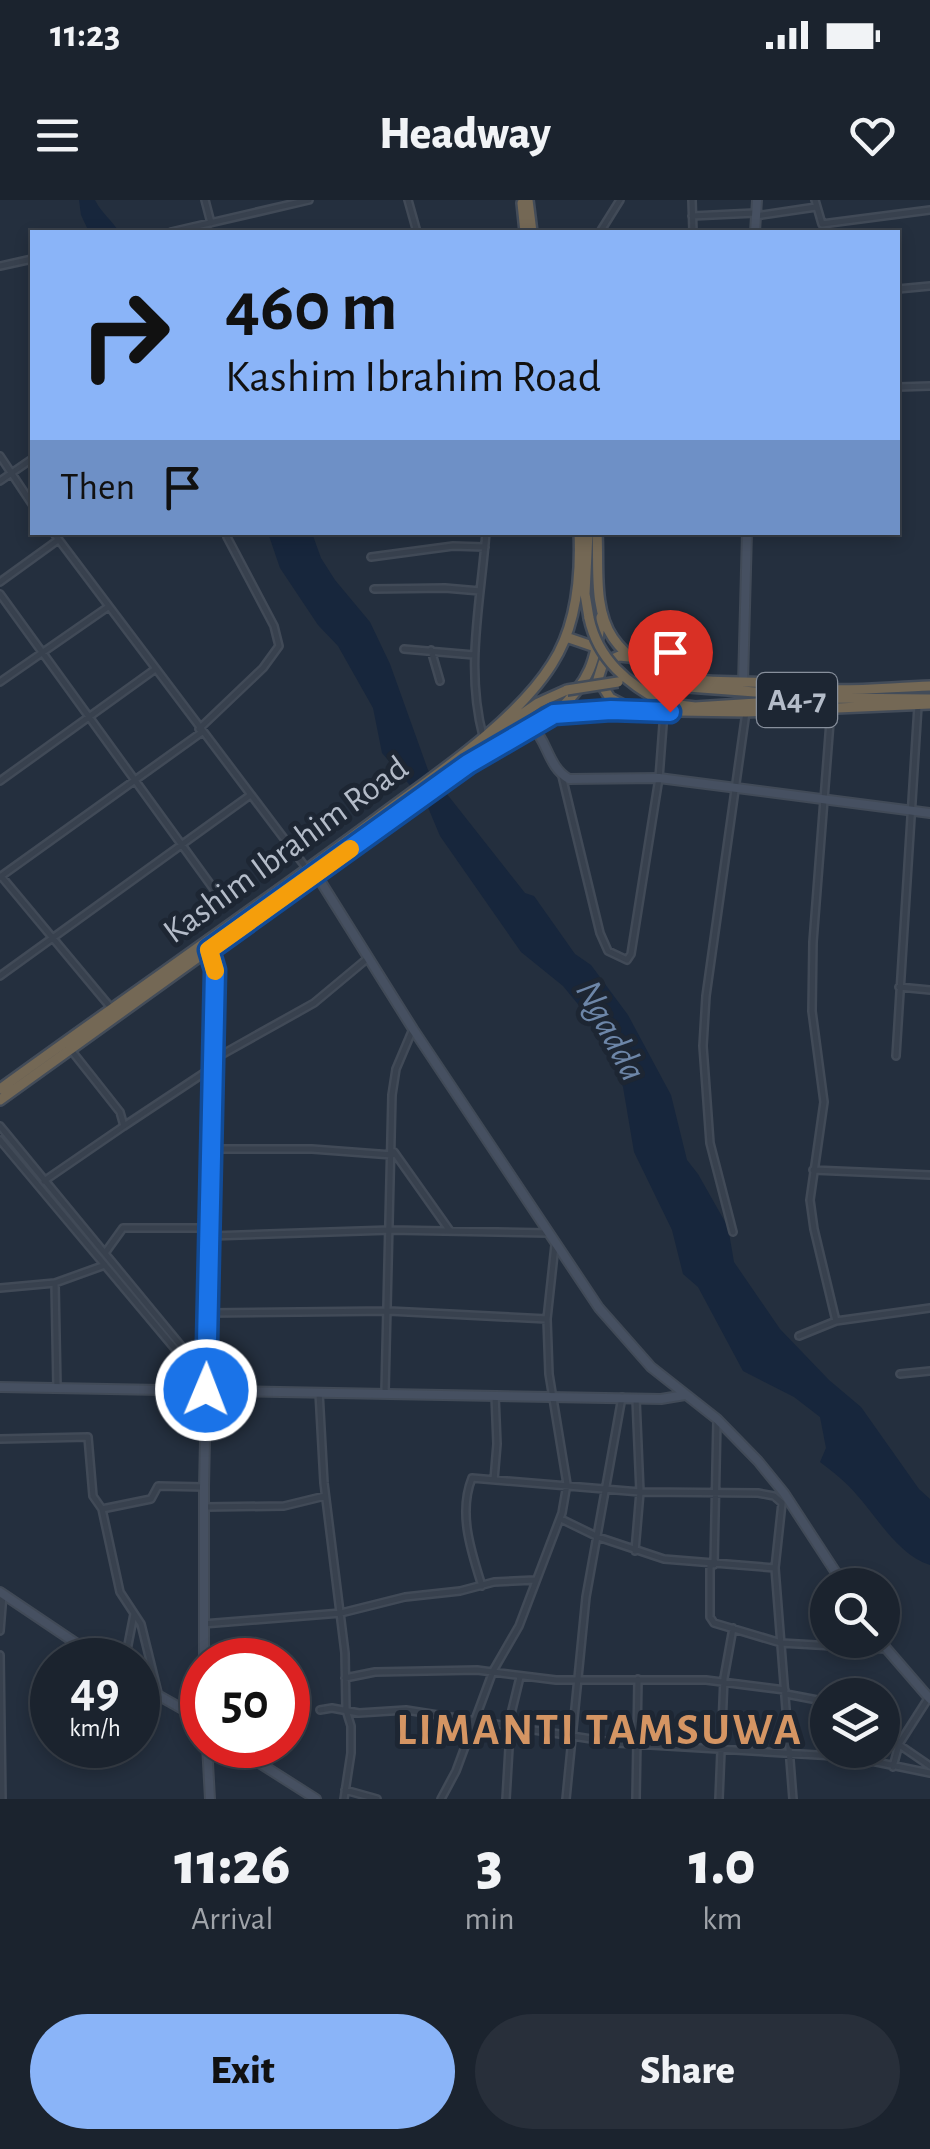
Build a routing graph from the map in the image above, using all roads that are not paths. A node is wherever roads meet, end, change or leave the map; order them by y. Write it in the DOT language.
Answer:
graph roads {
  1 [pos="204,200"];
  2 [pos="309,200"];
  3 [pos="408,200"];
  4 [pos="525,200"];
  5 [pos="620,200"];
  6 [pos="692,200"];
  7 [pos="756,200"];
  8 [pos="815,204"];
  9 [pos="930,210"];
  10 [pos="755,214"];
  11 [pos="692,216"];
  12 [pos="211,222"];
  13 [pos="179,230"];
  14 [pos="416,230"];
  15 [pos="529,230"];
  16 [pos="601,230"];
  17 [pos="693,230"];
  18 [pos="755,230"];
  19 [pos="30,260"];
  20 [pos="0,266"];
  21 [pos="930,286"];
  22 [pos="900,288"];
  23 [pos="930,386"];
  24 [pos="900,387"];
  25 [pos="0,456"];
  26 [pos="30,460"];
  27 [pos="11,474"];
  28 [pos="0,482"];
  29 [pos="30,501"];
  30 [pos="55,535"];
  31 [pos="486,535"];
  32 [pos="580,535"];
  33 [pos="588,535"];
  34 [pos="597,535"];
  35 [pos="746,535"];
  36 [pos="226,537"];
  37 [pos="58,540"];
  38 [pos="484,547"];
  39 [pos="371,557"];
  40 [pos="0,582"];
  41 [pos="374,589"];
  42 [pos="480,591"];
  43 [pos="0,594"];
  44 [pos="108,607"];
  45 [pos="602,614"];
  46 [pos="566,638"];
  47 [pos="404,648"];
  48 [pos="598,648"];
  49 [pos="431,650"];
  50 [pos="42,653"];
  51 [pos="474,655"];
  52 [pos="632,658"];
  53 [pos="154,670"];
  54 [pos="440,681"];
  55 [pos="0,682"];
  56 [pos="743,683"];
  57 [pos="930,686"];
  58 [pos="816,689"];
  59 [pos="930,702"];
  60 [pos="831,706"];
  61 [pos="918,706"];
  62 [pos="664,707"];
  63 [pos="634,711"];
  64 [pos="746,712"];
  65 [pos="554,714"];
  66 [pos="88,716"];
  67 [pos="532,726"];
  68 [pos="200,731"];
  69 [pos="483,736"];
  70 [pos="465,757"];
  71 [pos="562,776"];
  72 [pos="135,778"];
  73 [pos="659,778"];
  74 [pos="0,780"];
  75 [pos="735,786"];
  76 [pos="249,796"];
  77 [pos="824,799"];
  78 [pos="909,810"];
  79 [pos="930,813"];
  80 [pos="183,845"];
  81 [pos="312,872"];
  82 [pos="0,876"];
  83 [pos="221,899"];
  84 [pos="54,937"];
  85 [pos="209,950"];
  86 [pos="368,958"];
  87 [pos="0,976"];
  88 [pos="900,987"];
  89 [pos="930,990"];
  90 [pos="115,1012"];
  91 [pos="414,1029"];
  92 [pos="71,1050"];
  93 [pos="896,1056"];
  94 [pos="214,1063"];
  95 [pos="0,1089"];
  96 [pos="0,1100"];
  97 [pos="0,1126"];
  98 [pos="124,1126"];
  99 [pos="0,1140"];
  100 [pos="392,1145"];
  101 [pos="212,1149"];
  102 [pos="392,1155"];
  103 [pos="813,1170"];
  104 [pos="930,1175"];
  105 [pos="44,1181"];
  106 [pos="391,1230"];
  107 [pos="450,1231"];
  108 [pos="211,1232"];
  109 [pos="734,1232"];
  110 [pos="548,1233"];
  111 [pos="555,1243"];
  112 [pos="105,1253"];
  113 [pos="106,1265"];
  114 [pos="56,1282"];
  115 [pos="0,1288"];
  116 [pos="930,1308"];
  117 [pos="389,1311"];
  118 [pos="208,1314"];
  119 [pos="547,1318"];
  120 [pos="836,1321"];
  121 [pos="799,1336"];
  122 [pos="202,1369"];
  123 [pos="930,1371"];
  124 [pos="900,1374"];
  125 [pos="0,1388"];
  126 [pos="57,1388"];
  127 [pos="206,1390"];
  128 [pos="319,1392"];
  129 [pos="385,1392"];
  130 [pos="495,1395"];
  131 [pos="685,1395"];
  132 [pos="552,1396"];
  133 [pos="622,1397"];
  134 [pos="636,1397"];
  135 [pos="717,1420"];
  136 [pos="0,1439"];
  137 [pos="494,1480"];
  138 [pos="567,1484"];
  139 [pos="204,1487"];
  140 [pos="608,1489"];
  141 [pos="640,1492"];
  142 [pos="784,1493"];
  143 [pos="714,1494"];
  144 [pos="326,1496"];
  145 [pos="782,1503"];
  146 [pos="205,1507"];
  147 [pos="102,1509"];
  148 [pos="560,1518"];
  149 [pos="598,1537"];
  150 [pos="636,1551"];
  151 [pos="712,1565"];
  152 [pos="775,1568"];
  153 [pos="833,1568"];
  154 [pos="535,1580"];
  155 [pos="482,1586"];
  156 [pos="2,1593"];
  157 [pos="134,1613"];
  158 [pos="341,1613"];
  159 [pos="0,1622"];
  160 [pos="203,1624"];
  161 [pos="732,1628"];
  162 [pos="0,1631"];
  163 [pos="68,1638"];
  164 [pos="130,1638"];
  165 [pos="145,1638"];
  166 [pos="203,1638"];
  167 [pos="781,1643"];
  168 [pos="810,1645"];
  169 [pos="0,1655"];
  170 [pos="894,1658"];
  171 [pos="494,1671"];
  172 [pos="520,1677"];
  173 [pos="345,1678"];
  174 [pos="638,1679"];
  175 [pos="724,1681"];
  176 [pos="576,1682"];
  177 [pos="785,1692"];
  178 [pos="160,1698"];
  179 [pos="810,1698"];
  180 [pos="929,1698"];
  181 [pos="180,1710"];
  182 [pos="320,1710"];
  183 [pos="346,1710"];
  184 [pos="473,1721"];
  185 [pos="510,1726"];
  186 [pos="571,1735"];
  187 [pos="900,1742"];
  188 [pos="638,1744"];
  189 [pos="900,1745"];
  190 [pos="719,1748"];
  191 [pos="790,1752"];
  192 [pos="810,1754"];
  193 [pos="207,1768"];
  194 [pos="267,1768"];
  195 [pos="900,1768"];
  196 [pos="930,1770"];
  197 [pos="345,1790"];
  198 [pos="2,1799"];
  199 [pos="210,1799"];
  200 [pos="316,1799"];
  201 [pos="344,1799"];
  202 [pos="378,1799"];
  203 [pos="441,1799"];
  204 [pos="506,1799"];
  205 [pos="566,1799"];
  206 [pos="636,1799"];
  207 [pos="719,1799"];
  208 [pos="793,1799"];
  1 -- 12 [label="street"];
  2 -- 12 [label="street"];
  3 -- 14 [label="street"];
  4 -- 15 [label="highway"];
  5 -- 16 [label="street"];
  6 -- 11 [label="street"];
  7 -- 10 [label="street"];
  8 -- 9 [label="street"];
  8 -- 10 [label="street"];
  10 -- 11 [label="street"];
  10 -- 18 [label="street"];
  11 -- 17 [label="street"];
  12 -- 13 [label="street"];
  19 -- 20 [label="street"];
  21 -- 22 [label="street"];
  23 -- 24 [label="street"];
  25 -- 27 [label="street"];
  26 -- 27 [label="street"];
  27 -- 28 [label="street"];
  27 -- 29 [label="street"];
  30 -- 37 [label="street"];
  31 -- 38 [label="street"];
  32 -- 46 [label="highway, Kashim Ibrahim Road"];
  33 -- 62 [label="highway, bridge"];
  34 -- 45 [label="highway"];
  35 -- 56 [label="street"];
  36 -- 68 [label="street"];
  37 -- 40 [label="street"];
  37 -- 44 [label="street"];
  38 -- 39 [label="street"];
  38 -- 42 [label="street"];
  41 -- 42 [label="street"];
  42 -- 51 [label="street"];
  43 -- 50 [label="street"];
  44 -- 50 [label="street"];
  44 -- 53 [label="street"];
  45 -- 48 [label="highway"];
  45 -- 52 [label="highway"];
  46 -- 48 [label="highway"];
  46 -- 69 [label="highway, Kashim Ibrahim Road"];
  47 -- 49 [label="street"];
  48 -- 65 [label="highway"];
  49 -- 51 [label="street"];
  49 -- 54 [label="street"];
  50 -- 55 [label="street"];
  50 -- 66 [label="street"];
  51 -- 69 [label="street"];
  52 -- 56 [label="highway, A4-7"];
  52 -- 63 [label="highway"];
  53 -- 66 [label="street"];
  53 -- 68 [label="street"];
  56 -- 58 [label="highway, A4-7"];
  57 -- 58 [label="highway, A4-7"];
  58 -- 70 [label="highway, A4-7, bridge"];
  59 -- 61 [label="highway, Kashim Ibrahim Road"];
  59 -- 62 [label="highway, A4-7"];
  60 -- 61 [label="highway, Kashim Ibrahim Road"];
  60 -- 64 [label="highway, Kashim Ibrahim Road"];
  60 -- 77 [label="street"];
  61 -- 78 [label="street"];
  62 -- 63 [label="highway, Kashim Ibrahim Road"];
  62 -- 64 [label="highway, Kashim Ibrahim Road"];
  62 -- 73 [label="street"];
  63 -- 65 [label="highway, Kashim Ibrahim Road"];
  64 -- 75 [label="street"];
  65 -- 67 [label="highway, Kashim Ibrahim Road"];
  66 -- 72 [label="street"];
  66 -- 74 [label="street"];
  67 -- 70 [label="highway, Kashim Ibrahim Road"];
  67 -- 71 [label="street"];
  68 -- 72 [label="street"];
  68 -- 76 [label="street"];
  69 -- 70 [label="highway, Kashim Ibrahim Road"];
  70 -- 81 [label="highway, Kashim Ibrahim Road"];
  71 -- 73 [label="street"];
  71 -- 73 [label="street"];
  72 -- 80 [label="street"];
  72 -- 82 [label="street"];
  73 -- 75 [label="street"];
  75 -- 77 [label="street"];
  75 -- 109 [label="street"];
  76 -- 80 [label="street"];
  76 -- 81 [label="street"];
  77 -- 78 [label="street"];
  77 -- 103 [label="street"];
  78 -- 79 [label="street"];
  78 -- 88 [label="street"];
  80 -- 83 [label="street"];
  80 -- 84 [label="street"];
  81 -- 85 [label="highway, Kashim Ibrahim Road"];
  81 -- 86 [label="street"];
  81 -- 90 [label="highway, Kashim Ibrahim Road"];
  82 -- 84 [label="street"];
  84 -- 87 [label="street"];
  84 -- 90 [label="street"];
  85 -- 90 [label="highway, Kashim Ibrahim Road"];
  85 -- 94 [label="street"];
  86 -- 91 [label="street"];
  86 -- 94 [label="street"];
  88 -- 89 [label="street"];
  88 -- 93 [label="street"];
  90 -- 92 [label="highway, Kashim Ibrahim Road"];
  90 -- 95 [label="highway, Kashim Ibrahim Road"];
  91 -- 100 [label="street"];
  91 -- 110 [label="street"];
  92 -- 96 [label="highway, Kashim Ibrahim Road"];
  92 -- 98 [label="street"];
  94 -- 98 [label="street"];
  94 -- 101 [label="street"];
  97 -- 105 [label="street"];
  98 -- 105 [label="street"];
  99 -- 113 [label="street"];
  100 -- 102 [label="street"];
  100 -- 107 [label="street"];
  101 -- 102 [label="street"];
  101 -- 108 [label="street"];
  102 -- 106 [label="street"];
  103 -- 104 [label="street"];
  103 -- 120 [label="street"];
  105 -- 112 [label="street"];
  106 -- 107 [label="street"];
  106 -- 108 [label="street"];
  106 -- 117 [label="street"];
  107 -- 110 [label="street"];
  108 -- 112 [label="street"];
  108 -- 118 [label="street"];
  110 -- 111 [label="street"];
  111 -- 119 [label="street"];
  111 -- 131 [label="street"];
  112 -- 122 [label="street"];
  113 -- 114 [label="street"];
  113 -- 122 [label="street"];
  114 -- 115 [label="street"];
  114 -- 126 [label="street"];
  116 -- 120 [label="street"];
  117 -- 118 [label="street"];
  117 -- 119 [label="street"];
  117 -- 129 [label="street"];
  118 -- 122 [label="street"];
  119 -- 132 [label="street"];
  120 -- 121 [label="street"];
  122 -- 127 [label="street"];
  123 -- 124 [label="street"];
  125 -- 126 [label="street"];
  126 -- 127 [label="street"];
  127 -- 128 [label="street"];
  127 -- 139 [label="street"];
  128 -- 129 [label="street"];
  128 -- 144 [label="street"];
  129 -- 130 [label="street"];
  130 -- 132 [label="street"];
  130 -- 137 [label="street"];
  131 -- 134 [label="street"];
  131 -- 135 [label="street"];
  132 -- 133 [label="street"];
  132 -- 138 [label="street"];
  133 -- 134 [label="street"];
  133 -- 140 [label="street"];
  134 -- 141 [label="street"];
  135 -- 142 [label="street"];
  135 -- 143 [label="street"];
  136 -- 147 [label="street"];
  137 -- 138 [label="street"];
  137 -- 155 [label="street"];
  138 -- 140 [label="street"];
  138 -- 148 [label="street"];
  139 -- 146 [label="street"];
  139 -- 147 [label="street"];
  140 -- 141 [label="street"];
  140 -- 149 [label="street"];
  141 -- 143 [label="street"];
  141 -- 150 [label="street"];
  142 -- 145 [label="street"];
  142 -- 153 [label="street"];
  143 -- 145 [label="street"];
  143 -- 151 [label="street"];
  144 -- 146 [label="street"];
  144 -- 158 [label="street"];
  145 -- 152 [label="street"];
  146 -- 160 [label="street"];
  147 -- 157 [label="street"];
  148 -- 149 [label="street"];
  148 -- 154 [label="street"];
  149 -- 150 [label="street"];
  149 -- 176 [label="street"];
  150 -- 151 [label="street"];
  151 -- 152 [label="street"];
  151 -- 161 [label="street"];
  152 -- 167 [label="street"];
  154 -- 155 [label="street"];
  154 -- 171 [label="street"];
  155 -- 158 [label="street"];
  156 -- 159 [label="street"];
  156 -- 163 [label="street"];
  157 -- 164 [label="street"];
  157 -- 165 [label="street"];
  158 -- 160 [label="street"];
  158 -- 173 [label="street"];
  159 -- 162 [label="street"];
  160 -- 166 [label="street"];
  161 -- 167 [label="street"];
  161 -- 175 [label="street"];
  167 -- 168 [label="street"];
  167 -- 177 [label="street"];
  169 -- 198 [label="street"];
  170 -- 180 [label="street"];
  171 -- 172 [label="street"];
  171 -- 173 [label="street"];
  171 -- 184 [label="street"];
  172 -- 176 [label="street"];
  172 -- 185 [label="street"];
  173 -- 183 [label="street"];
  174 -- 175 [label="street"];
  174 -- 176 [label="street"];
  174 -- 188 [label="street"];
  175 -- 177 [label="street"];
  175 -- 190 [label="street"];
  176 -- 186 [label="street"];
  177 -- 179 [label="street"];
  177 -- 191 [label="street"];
  178 -- 181 [label="street"];
  180 -- 187 [label="street"];
  182 -- 183 [label="street"];
  183 -- 184 [label="street"];
  183 -- 197 [label="street"];
  184 -- 185 [label="street"];
  184 -- 203 [label="street"];
  185 -- 186 [label="street"];
  185 -- 204 [label="street"];
  186 -- 188 [label="street"];
  186 -- 205 [label="street"];
  188 -- 190 [label="street"];
  188 -- 206 [label="street"];
  189 -- 196 [label="street"];
  190 -- 191 [label="street"];
  190 -- 207 [label="street"];
  191 -- 192 [label="street"];
  191 -- 208 [label="street"];
  193 -- 199 [label="street"];
  194 -- 200 [label="street"];
  195 -- 196 [label="street"];
  197 -- 201 [label="street"];
  197 -- 202 [label="street"];
}
